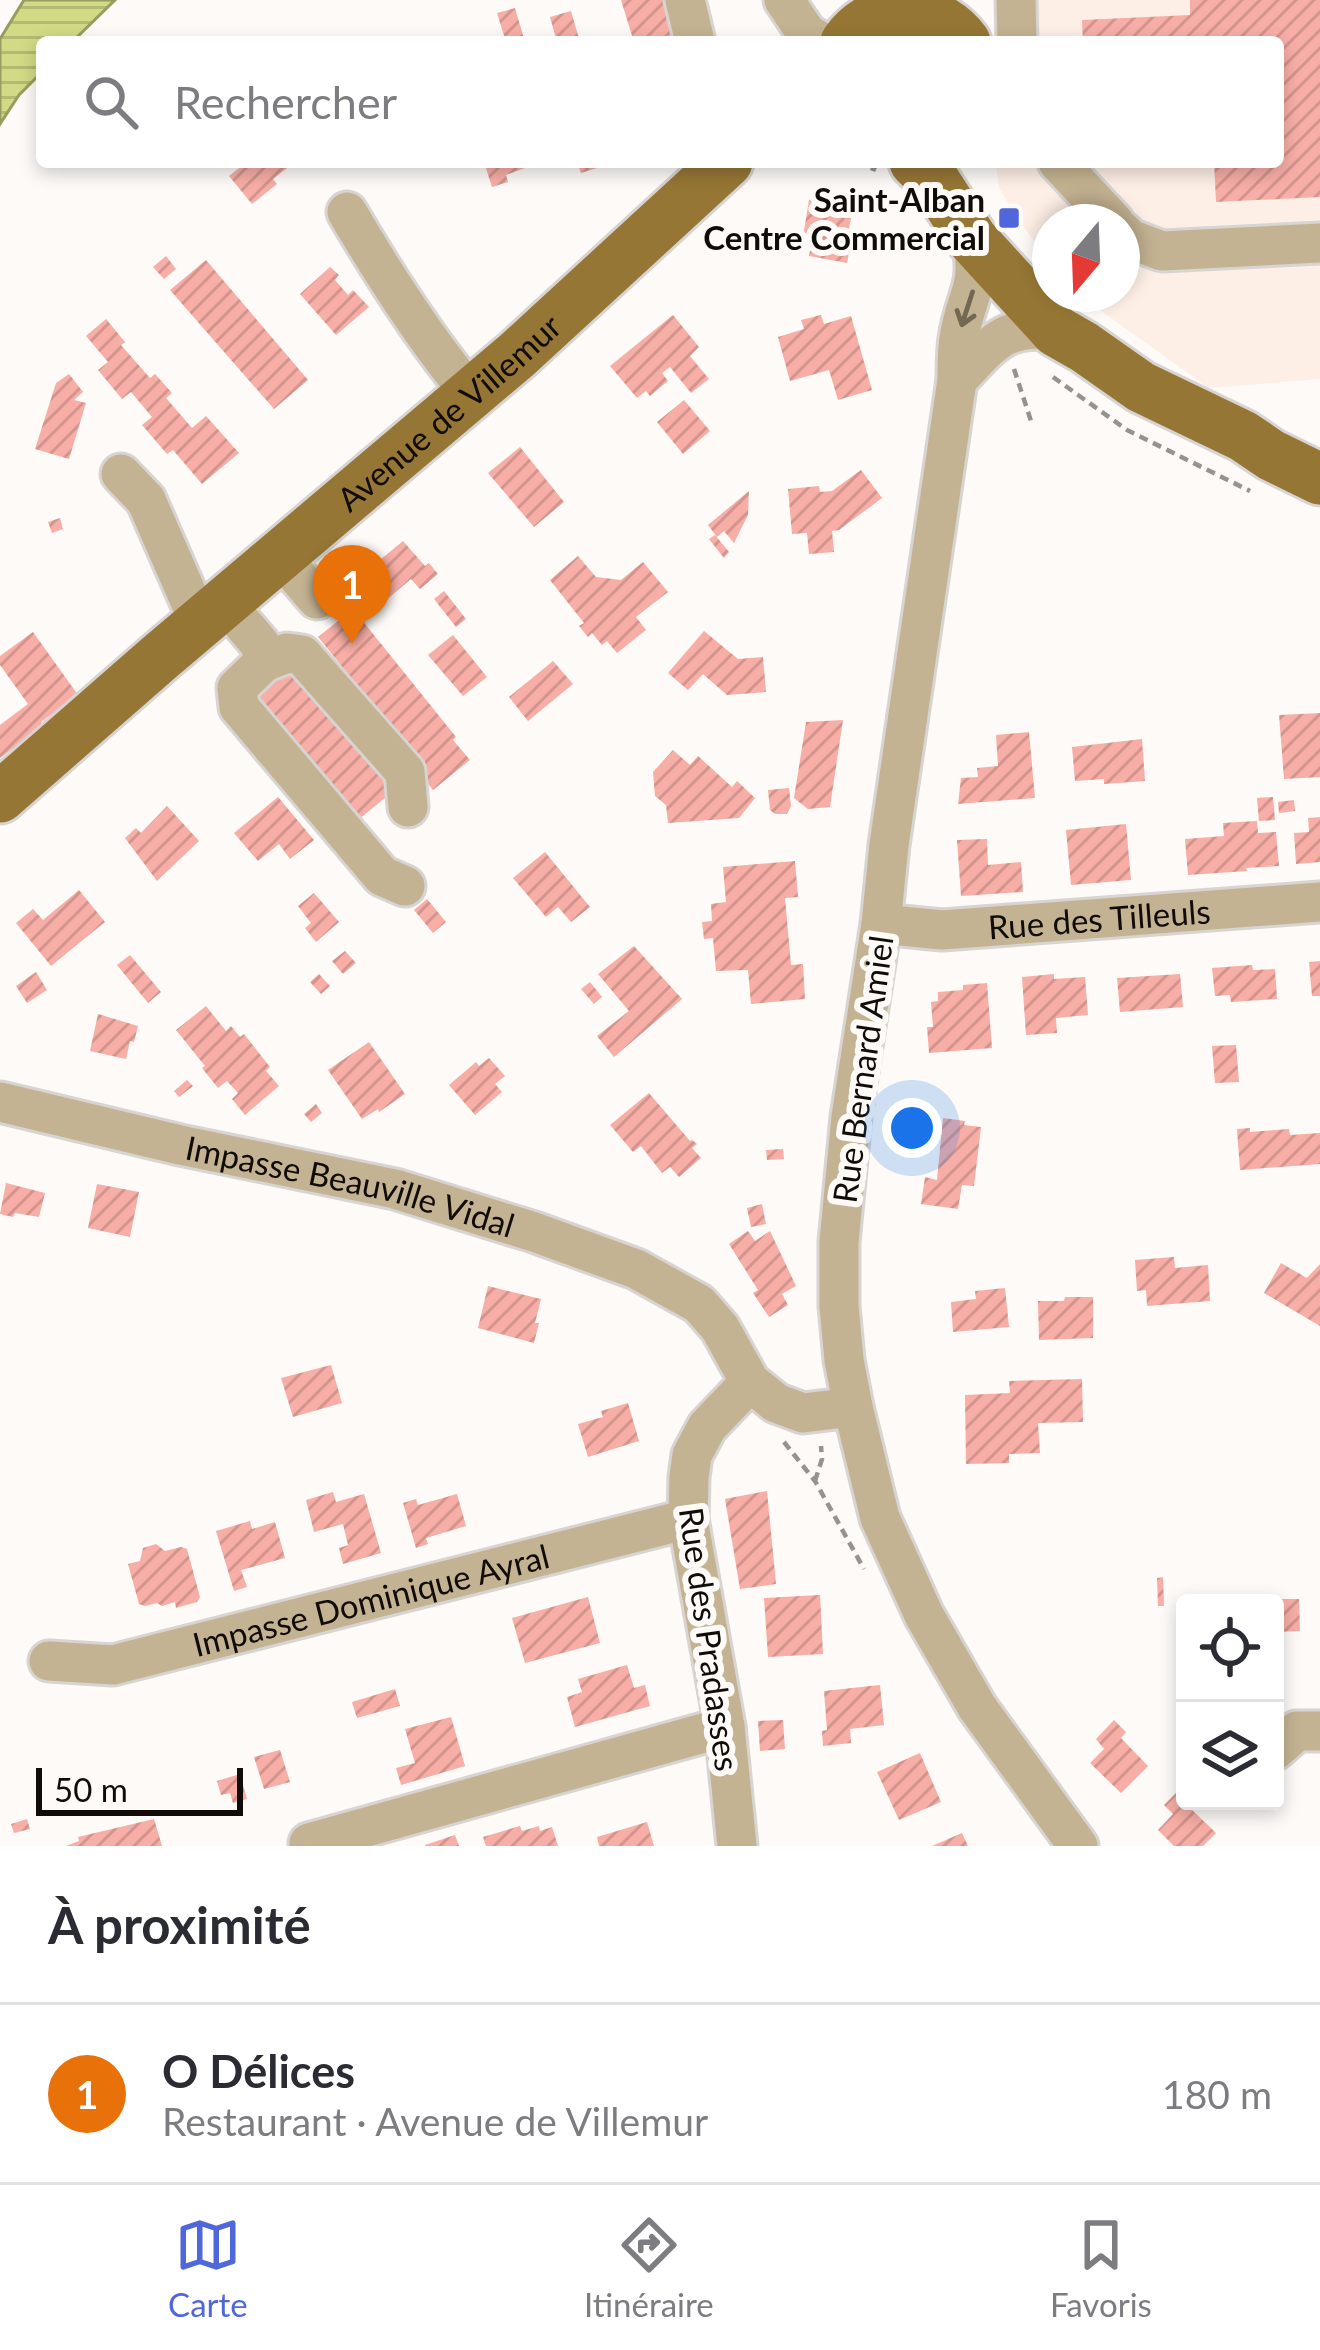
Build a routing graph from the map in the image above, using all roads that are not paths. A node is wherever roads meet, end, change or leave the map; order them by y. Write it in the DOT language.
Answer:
graph roads {
  1 [pos="685,0"];
  2 [pos="784,0"];
  3 [pos="967,0"];
  4 [pos="1016,0"];
  5 [pos="911,5"];
  6 [pos="693,36"];
  7 [pos="810,36"];
  8 [pos="852,36"];
  9 [pos="962,36"];
  10 [pos="967,36"];
  11 [pos="1017,36"];
  12 [pos="921,168"];
  13 [pos="966,168"];
  14 [pos="1064,168"];
  15 [pos="708,169"];
  16 [pos="1097,204"];
  17 [pos="347,212"];
  18 [pos="972,239"];
  19 [pos="1140,243"];
  20 [pos="1320,243"];
  21 [pos="1070,339"];
  22 [pos="957,380"];
  23 [pos="471,394"];
  24 [pos="1244,436"];
  25 [pos="1320,439"];
  26 [pos="121,474"];
  27 [pos="1320,479"];
  28 [pos="280,556"];
  29 [pos="317,599"];
  30 [pos="214,611"];
  31 [pos="264,662"];
  32 [pos="0,797"];
  33 [pos="409,807"];
  34 [pos="405,886"];
  35 [pos="1320,902"];
  36 [pos="881,924"];
  37 [pos="0,1102"];
  38 [pos="750,1382"];
  39 [pos="853,1407"];
  40 [pos="688,1519"];
  41 [pos="49,1661"];
  42 [pos="725,1727"];
  43 [pos="1320,1731"];
  44 [pos="1284,1742"];
  45 [pos="310,1844"];
  46 [pos="737,1846"];
  47 [pos="1078,1846"];
  1 -- 6 [label="street"];
  2 -- 7 [label="street"];
  3 -- 10 [label="main road"];
  4 -- 11 [label="street"];
  5 -- 8 [label="main road"];
  5 -- 9 [label="main road"];
  12 -- 18 [label="main road"];
  13 -- 21 [label="main road"];
  14 -- 16 [label="street"];
  15 -- 23 [label="main road, Avenue de Villemur"];
  17 -- 23 [label="street"];
  18 -- 21 [label="main road"];
  18 -- 22 [label="street, Rue Bernard Amiel, one-way"];
  19 -- 20 [label="street"];
  21 -- 22 [label="street"];
  21 -- 24 [label="main road"];
  22 -- 36 [label="street, Rue Bernard Amiel"];
  23 -- 28 [label="main road, Avenue de Villemur"];
  24 -- 25 [label="main road"];
  24 -- 27 [label="main road"];
  26 -- 30 [label="street"];
  28 -- 29 [label="street"];
  28 -- 30 [label="main road, Avenue de Villemur"];
  30 -- 31 [label="street"];
  30 -- 32 [label="main road, Avenue de Villemur"];
  31 -- 33 [label="street"];
  31 -- 34 [label="street"];
  35 -- 36 [label="street, Rue des Tilleuls"];
  36 -- 39 [label="street, Rue Bernard Amiel"];
  37 -- 38 [label="street, Impasse Beauville Vidal"];
  38 -- 39 [label="street"];
  38 -- 40 [label="street, Rue des Pradasses"];
  39 -- 47 [label="street, Rue Bernard Amiel"];
  40 -- 41 [label="street, Impasse Dominique Ayral"];
  40 -- 42 [label="street, Rue des Pradasses"];
  42 -- 45 [label="street"];
  42 -- 46 [label="street, Rue des Pradasses"];
  43 -- 44 [label="street"];
}
